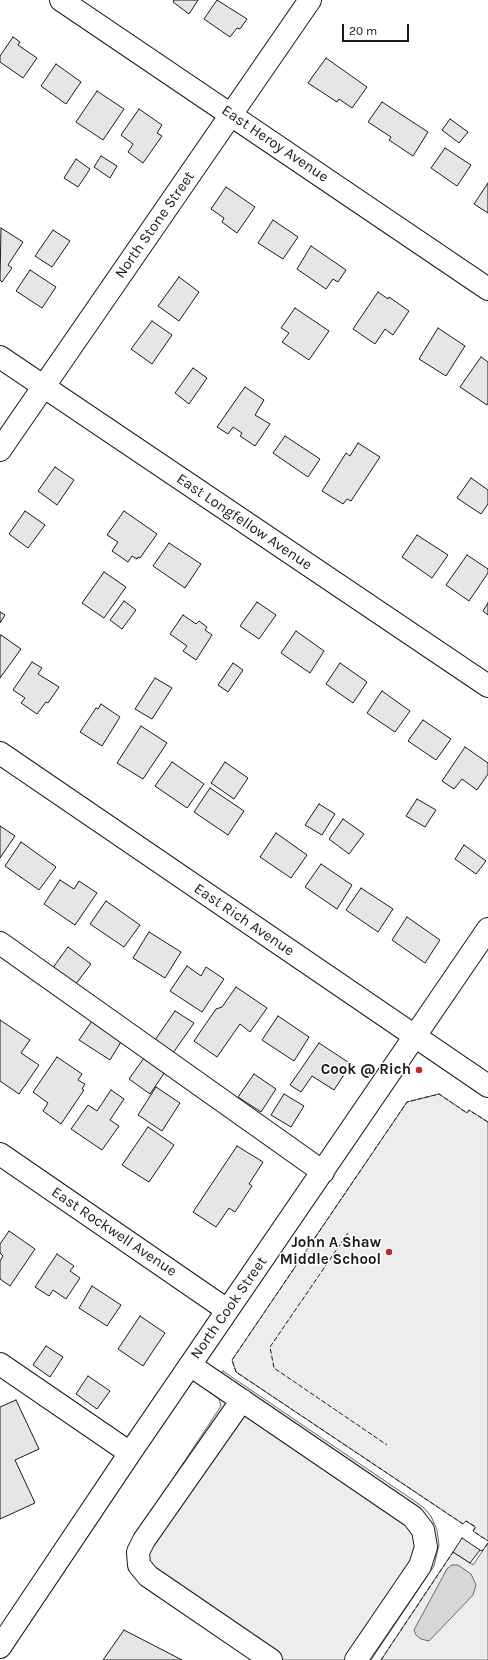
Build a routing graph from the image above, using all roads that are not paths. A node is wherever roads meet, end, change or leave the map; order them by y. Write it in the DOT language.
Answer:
graph roads {
  1 [pos="61,0"];
  2 [pos="310,0"];
  3 [pos="232,115"];
  4 [pos="488,289"];
  5 [pos="0,357"];
  6 [pos="43,386"];
  7 [pos="0,450"];
  8 [pos="488,686"];
  9 [pos="0,753"];
  10 [pos="488,929"];
  11 [pos="0,943"];
  12 [pos="415,1037"];
  13 [pos="488,1086"];
  14 [pos="0,1154"];
  15 [pos="323,1172"];
  16 [pos="228,1310"];
  17 [pos="0,1364"];
  18 [pos="190,1365"];
  19 [pos="242,1400"];
  20 [pos="130,1453"];
  21 [pos="1,1644"];
  22 [pos="271,1660"];
  23 [pos="356,1660"];
  1 -- 3 [label="street, East Heroy Avenue"];
  2 -- 3 [label="street, North Stone Street"];
  3 -- 4 [label="street, East Heroy Avenue"];
  3 -- 6 [label="street, North Stone Street"];
  5 -- 6 [label="street, East Longfellow Avenue"];
  6 -- 7 [label="street, North Stone Street"];
  6 -- 8 [label="street, East Longfellow Avenue"];
  9 -- 12 [label="street, East Rich Avenue"];
  10 -- 12 [label="street, North Cook Street"];
  11 -- 15 [label="street"];
  12 -- 13 [label="street, East Rich Avenue"];
  12 -- 15 [label="street, North Cook Street"];
  14 -- 16 [label="street, East Rockwell Avenue"];
  15 -- 16 [label="street, North Cook Street"];
  16 -- 18 [label="street, North Cook Street"];
  17 -- 20 [label="street"];
  18 -- 19 [label="street"];
  18 -- 20 [label="street, North Cook Street"];
  19 -- 22 [label="street"];
  19 -- 23 [label="street"];
  20 -- 21 [label="street, North Cook Street"];
}
